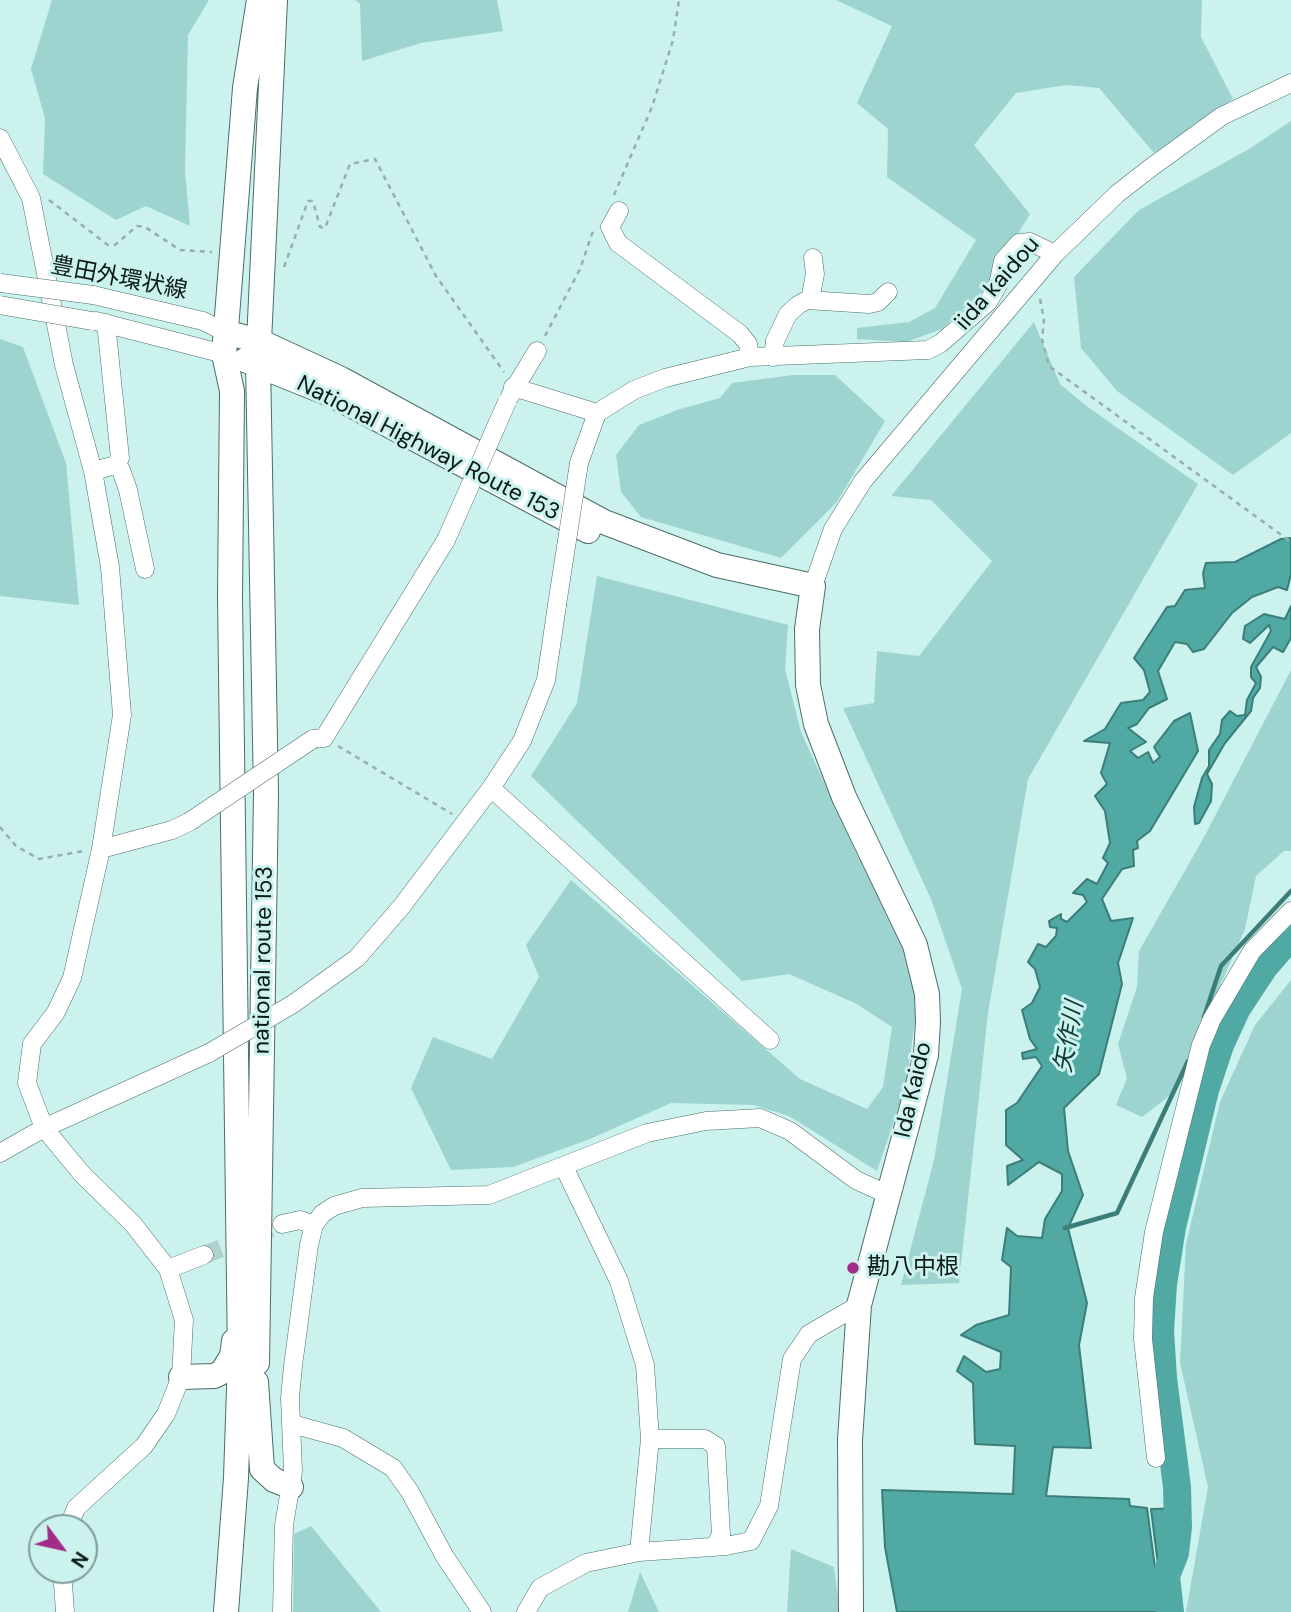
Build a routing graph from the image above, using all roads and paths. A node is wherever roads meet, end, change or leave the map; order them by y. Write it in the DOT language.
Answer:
graph roads {
  1 [pos="259,0"];
  2 [pos="275,0"];
  3 [pos="679,0"];
  4 [pos="1291,83"];
  5 [pos="0,138"];
  6 [pos="31,198"];
  7 [pos="614,207"];
  8 [pos="597,221"];
  9 [pos="219,252"];
  10 [pos="1055,254"];
  11 [pos="813,258"];
  12 [pos="280,272"];
  13 [pos="1032,282"];
  14 [pos="0,283"];
  15 [pos="888,292"];
  16 [pos="810,300"];
  17 [pos="0,305"];
  18 [pos="99,322"];
  19 [pos="225,343"];
  20 [pos="537,351"];
  21 [pos="258,352"];
  22 [pos="750,357"];
  23 [pos="773,357"];
  24 [pos="510,395"];
  25 [pos="597,413"];
  26 [pos="116,465"];
  27 [pos="93,471"];
  28 [pos="1291,542"];
  29 [pos="145,569"];
  30 [pos="811,594"];
  31 [pos="318,739"];
  32 [pos="491,788"];
  33 [pos="464,821"];
  34 [pos="0,827"];
  35 [pos="101,849"];
  36 [pos="1291,911"];
  37 [pos="770,1040"];
  38 [pos="44,1128"];
  39 [pos="0,1153"];
  40 [pos="564,1167"];
  41 [pos="887,1194"];
  42 [pos="282,1224"];
  43 [pos="314,1225"];
  44 [pos="239,1251"];
  45 [pos="204,1255"];
  46 [pos="168,1269"];
  47 [pos="859,1305"];
  48 [pos="181,1377"];
  49 [pos="256,1382"];
  50 [pos="292,1424"];
  51 [pos="650,1439"];
  52 [pos="1156,1458"];
  53 [pos="236,1478"];
  54 [pos="290,1487"];
  55 [pos="74,1514"];
  56 [pos="714,1547"];
  57 [pos="639,1552"];
  58 [pos="63,1584"];
  59 [pos="65,1612"];
  60 [pos="226,1612"];
  61 [pos="240,1612"];
  62 [pos="282,1612"];
  63 [pos="482,1612"];
  64 [pos="526,1612"];
  65 [pos="851,1612"];
  1 -- 19 [label="highway"];
  2 -- 21 [label="highway"];
  3 -- 7 [label="path"];
  4 -- 10 [label="street, iida kaidou"];
  5 -- 6 [label="street"];
  6 -- 9 [label="path"];
  6 -- 27 [label="street"];
  7 -- 22 [label="street"];
  8 -- 20 [label="path"];
  10 -- 13 [label="street, iida kaidou"];
  10 -- 23 [label="street"];
  11 -- 16 [label="street"];
  12 -- 24 [label="path"];
  13 -- 28 [label="path"];
  13 -- 30 [label="street, iida kaidou"];
  14 -- 19 [label="street, 豊田外環状線, bridge"];
  15 -- 16 [label="street"];
  16 -- 23 [label="street"];
  17 -- 18 [label="street, 豊田外環状線, bridge"];
  18 -- 19 [label="street, 豊田外環状線"];
  18 -- 26 [label="street"];
  19 -- 21 [label="highway, National Highway Route 153"];
  19 -- 44 [label="highway, national route 153"];
  20 -- 24 [label="street"];
  21 -- 30 [label="highway, National Highway Route 153"];
  21 -- 49 [label="highway, national route 153"];
  22 -- 23 [label="street"];
  22 -- 25 [label="street"];
  24 -- 25 [label="street"];
  24 -- 31 [label="street, bridge"];
  25 -- 32 [label="street, bridge"];
  26 -- 27 [label="street"];
  26 -- 29 [label="street"];
  27 -- 35 [label="street"];
  30 -- 41 [label="highway, Ida Kaido"];
  31 -- 33 [label="path"];
  31 -- 35 [label="street, bridge"];
  32 -- 33 [label="street"];
  32 -- 37 [label="street"];
  33 -- 38 [label="street, bridge"];
  34 -- 35 [label="path"];
  35 -- 38 [label="street"];
  36 -- 52 [label="street"];
  38 -- 39 [label="street"];
  38 -- 46 [label="street"];
  40 -- 41 [label="street"];
  40 -- 43 [label="street"];
  40 -- 51 [label="street"];
  41 -- 47 [label="highway, Ida Kaido"];
  42 -- 43 [label="street"];
  43 -- 50 [label="street"];
  44 -- 48 [label="highway"];
  44 -- 53 [label="highway, national route 153"];
  45 -- 46 [label="street"];
  46 -- 48 [label="street"];
  47 -- 56 [label="street"];
  47 -- 65 [label="highway, Ida Kaido"];
  48 -- 53 [label="highway"];
  48 -- 55 [label="street"];
  49 -- 54 [label="highway"];
  49 -- 61 [label="highway, national route 153"];
  50 -- 54 [label="street"];
  50 -- 63 [label="street"];
  51 -- 56 [label="street"];
  51 -- 57 [label="street"];
  53 -- 60 [label="highway, national route 153"];
  54 -- 62 [label="street"];
  56 -- 57 [label="street"];
  57 -- 64 [label="street"];
  58 -- 59 [label="street"];
}
